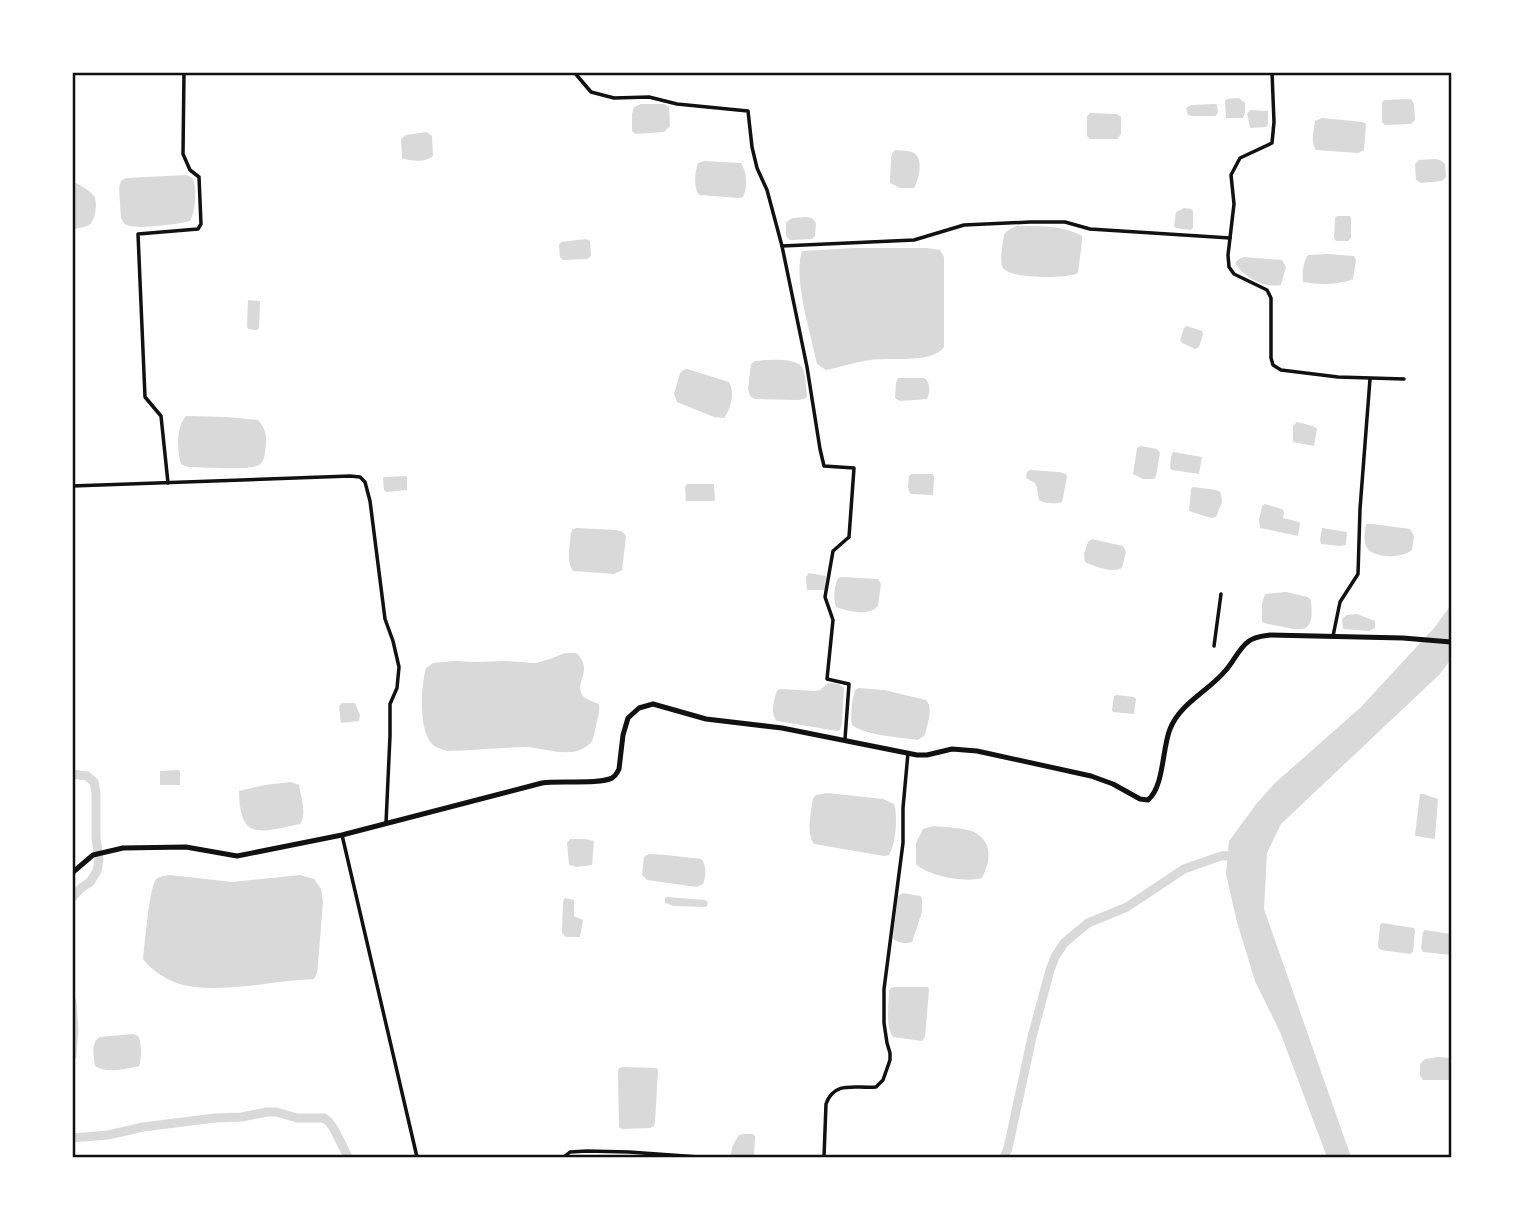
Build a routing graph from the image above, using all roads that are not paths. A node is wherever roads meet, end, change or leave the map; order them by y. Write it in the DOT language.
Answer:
graph roads {
  1 [pos="184,72"];
  2 [pos="575,72"];
  3 [pos="1272,72"];
  4 [pos="1230,238"];
  5 [pos="782,246"];
  6 [pos="1370,379"];
  7 [pos="1404,379"];
  8 [pos="168,483"];
  9 [pos="72,486"];
  10 [pos="1221,594"];
  11 [pos="1333,637"];
  12 [pos="1451,642"];
  13 [pos="1214,646"];
  14 [pos="845,739"];
  15 [pos="908,753"];
  16 [pos="386,823"];
  17 [pos="342,835"];
  18 [pos="72,873"];
  19 [pos="635,1155"];
  20 [pos="417,1157"];
  21 [pos="564,1157"];
  22 [pos="699,1157"];
  23 [pos="824,1157"];
  1 -- 8 [label="street"];
  2 -- 5 [label="street"];
  3 -- 4 [label="street"];
  4 -- 5 [label="street"];
  4 -- 6 [label="street"];
  5 -- 14 [label="street"];
  6 -- 7 [label="street"];
  6 -- 11 [label="street"];
  8 -- 9 [label="street"];
  8 -- 16 [label="street"];
  10 -- 13 [label="street"];
  11 -- 12 [label="main road"];
  11 -- 15 [label="main road"];
  14 -- 15 [label="main road"];
  14 -- 16 [label="main road"];
  15 -- 23 [label="street"];
  16 -- 17 [label="main road"];
  17 -- 18 [label="main road"];
  17 -- 20 [label="street"];
  19 -- 21 [label="street"];
  19 -- 22 [label="street"];
}
